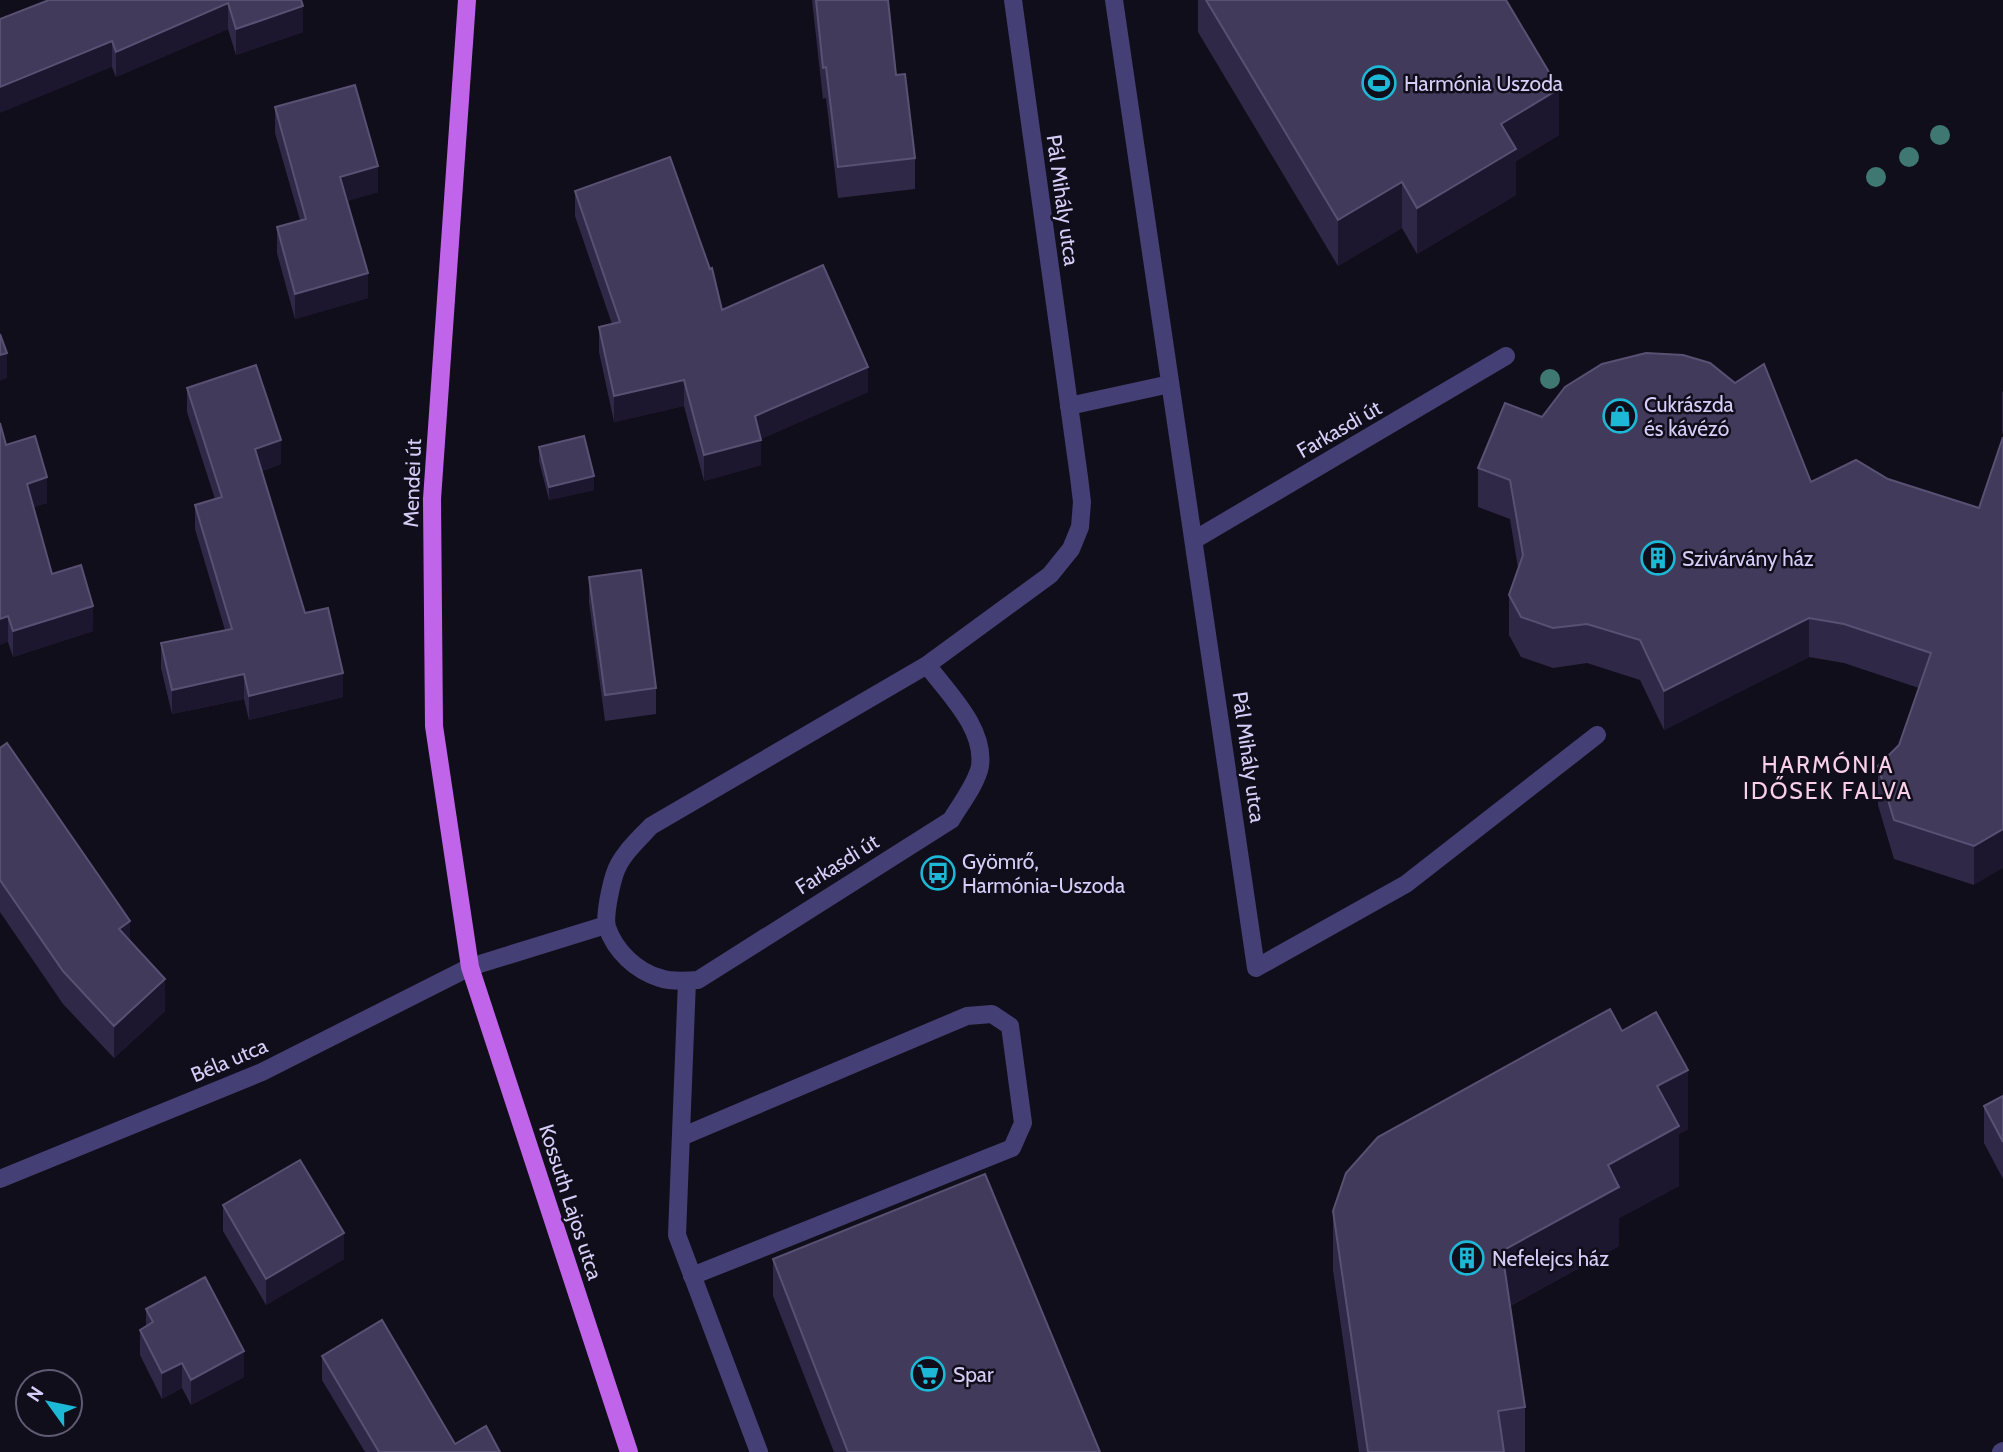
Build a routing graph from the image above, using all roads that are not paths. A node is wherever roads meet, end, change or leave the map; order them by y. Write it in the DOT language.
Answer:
graph roads {
  1 [pos="467,0"];
  2 [pos="1013,0"];
  3 [pos="1114,0"];
  4 [pos="1506,356"];
  5 [pos="1170,384"];
  6 [pos="1069,406"];
  7 [pos="1194,540"];
  8 [pos="926,666"];
  9 [pos="1597,735"];
  10 [pos="606,925"];
  11 [pos="470,967"];
  12 [pos="687,981"];
  13 [pos="681,1138"];
  14 [pos="0,1179"];
  15 [pos="692,1276"];
  16 [pos="629,1452"];
  17 [pos="759,1452"];
  1 -- 11 [label="main road, Mendei út"];
  2 -- 6 [label="street, Pál Mihály utca"];
  3 -- 5 [label="street, Pál Mihály utca"];
  4 -- 7 [label="street, Farkasdi út"];
  5 -- 6 [label="street"];
  5 -- 7 [label="street, Pál Mihály utca"];
  6 -- 8 [label="street, Pál Mihály utca"];
  7 -- 9 [label="street, Pál Mihály utca"];
  8 -- 10 [label="street"];
  8 -- 12 [label="street, Farkasdi út"];
  10 -- 11 [label="street"];
  10 -- 12 [label="street"];
  11 -- 14 [label="street, Béla utca"];
  11 -- 16 [label="main road, Kossuth Lajos utca"];
  12 -- 13 [label="street"];
  13 -- 15 [label="street"];
  13 -- 15 [label="street"];
  15 -- 17 [label="street"];
}
